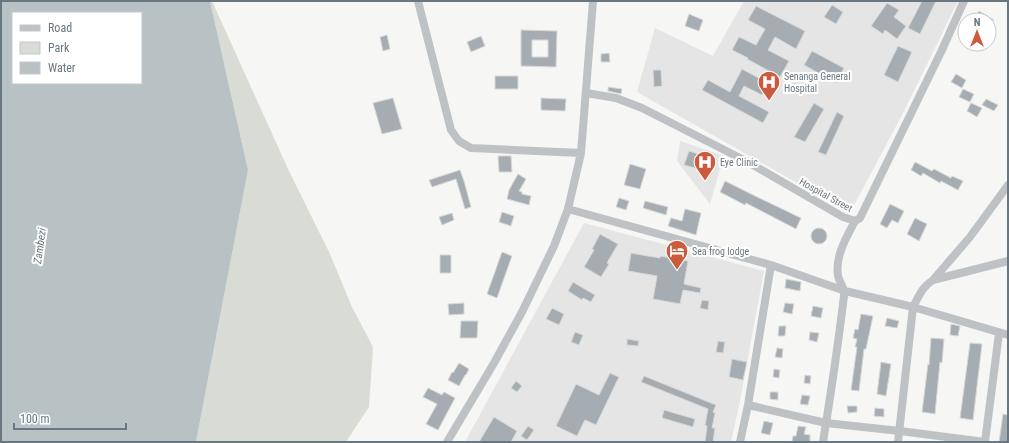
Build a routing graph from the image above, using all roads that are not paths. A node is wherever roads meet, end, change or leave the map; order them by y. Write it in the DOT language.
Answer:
graph roads {
  1 [pos="418,1"];
  2 [pos="593,1"];
  3 [pos="964,1"];
  4 [pos="586,93"];
  5 [pos="581,153"];
  6 [pos="1008,185"];
  7 [pos="568,209"];
  8 [pos="855,221"];
  9 [pos="1008,261"];
  10 [pos="771,265"];
  11 [pos="933,280"];
  12 [pos="845,291"];
  13 [pos="913,307"];
  14 [pos="999,332"];
  15 [pos="1008,335"];
  16 [pos="748,405"];
  17 [pos="826,423"];
  18 [pos="900,431"];
  19 [pos="447,442"];
  20 [pos="740,442"];
  21 [pos="823,442"];
  22 [pos="898,442"];
  23 [pos="985,442"];
  1 -- 5 [label="street"];
  2 -- 4 [label="street"];
  3 -- 8 [label="street, Hospital Street"];
  4 -- 5 [label="street"];
  4 -- 8 [label="street, Hospital Street"];
  5 -- 7 [label="street"];
  6 -- 11 [label="street"];
  7 -- 10 [label="street"];
  7 -- 19 [label="street"];
  8 -- 12 [label="street"];
  9 -- 11 [label="street"];
  10 -- 12 [label="street"];
  10 -- 16 [label="street"];
  11 -- 13 [label="street"];
  12 -- 13 [label="street"];
  12 -- 17 [label="street"];
  13 -- 14 [label="street"];
  13 -- 18 [label="street"];
  14 -- 15 [label="street"];
  14 -- 23 [label="street"];
  16 -- 17 [label="street"];
  16 -- 20 [label="street"];
  17 -- 18 [label="street"];
  17 -- 21 [label="street"];
  18 -- 22 [label="street"];
  18 -- 23 [label="street"];
}
